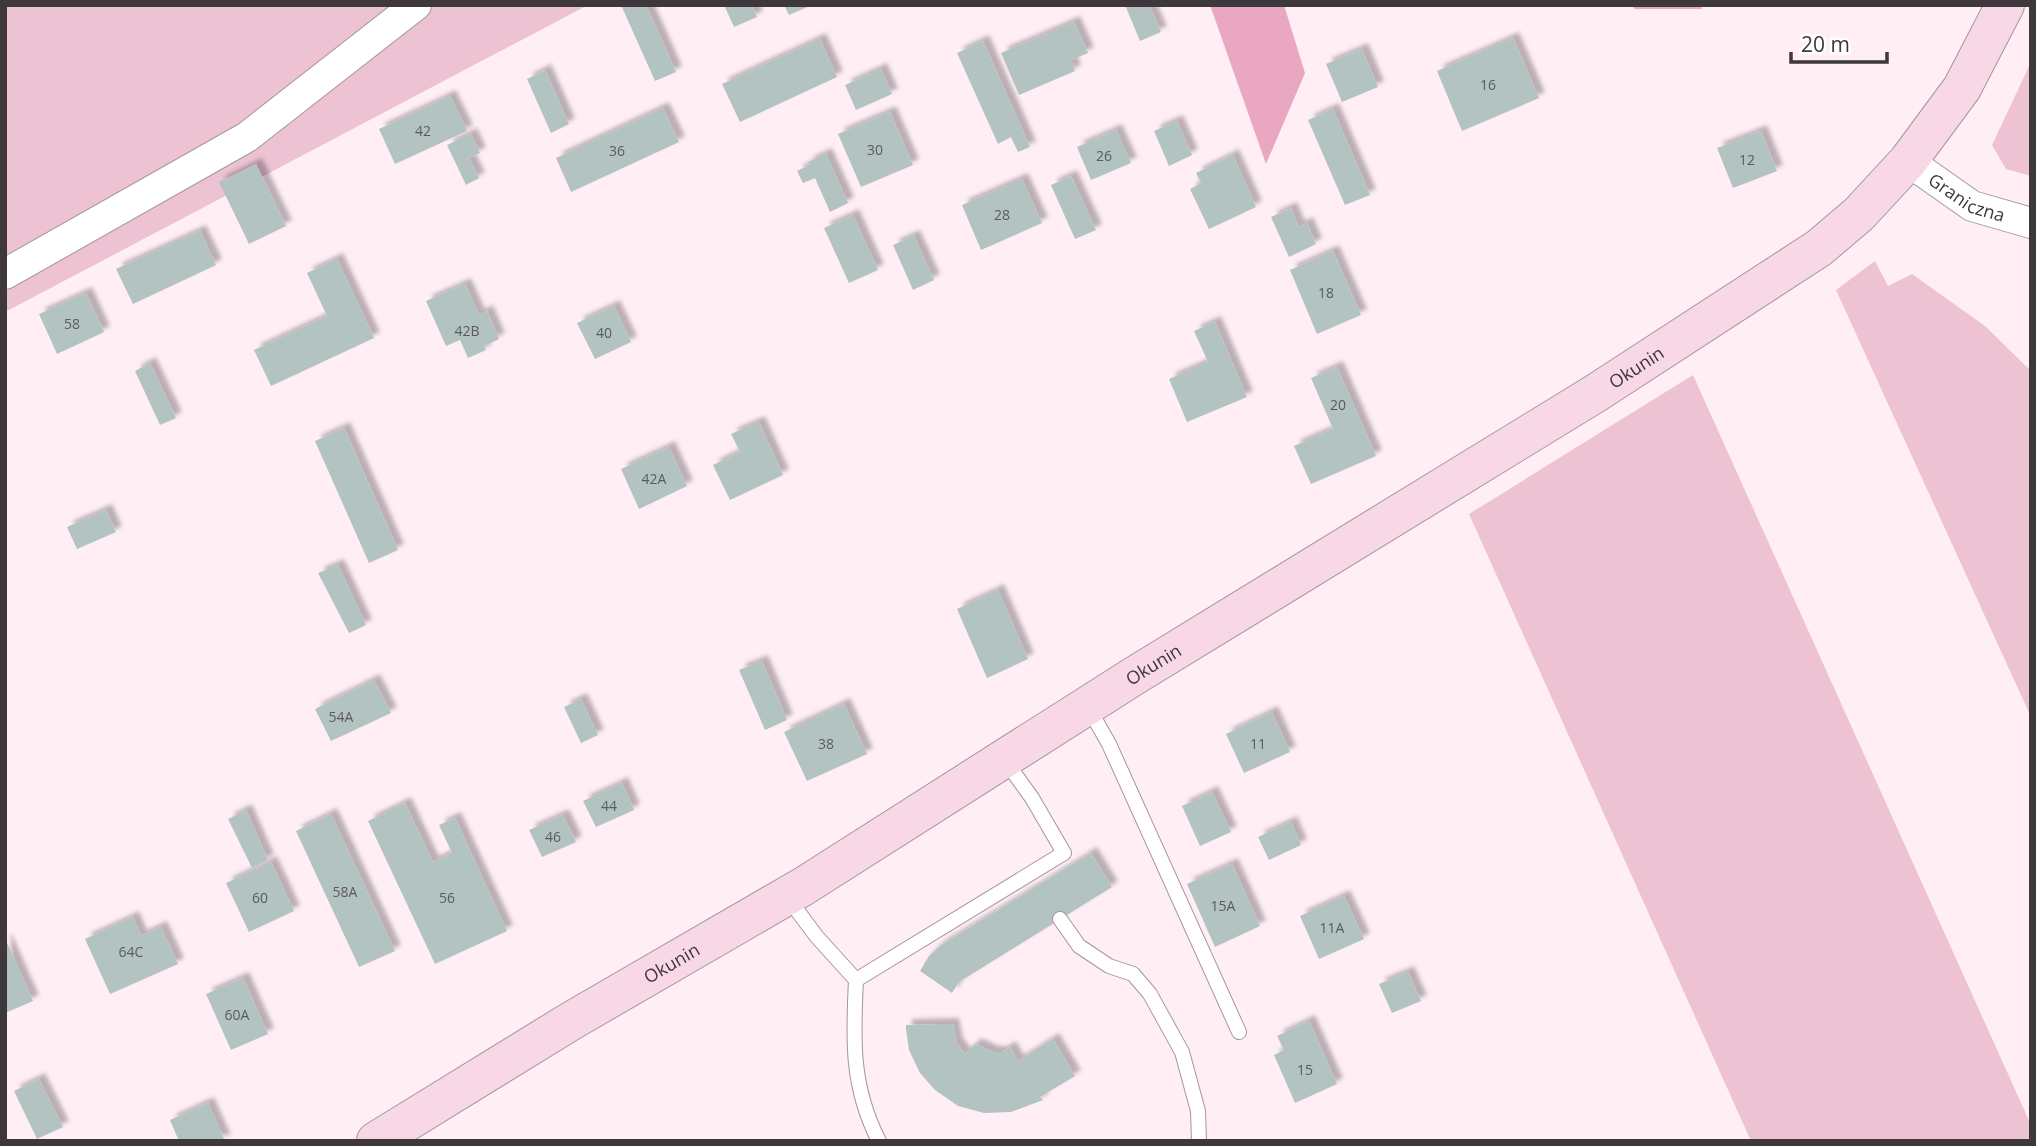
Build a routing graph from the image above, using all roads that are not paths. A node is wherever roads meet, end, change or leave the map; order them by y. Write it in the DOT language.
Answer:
graph roads {
  1 [pos="416,5"];
  2 [pos="2005,5"];
  3 [pos="1909,161"];
  4 [pos="2031,223"];
  5 [pos="5,274"];
  6 [pos="1087,706"];
  7 [pos="1004,759"];
  8 [pos="787,896"];
  9 [pos="1060,919"];
  10 [pos="856,980"];
  11 [pos="1239,1032"];
  12 [pos="376,1141"];
  13 [pos="879,1141"];
  14 [pos="1199,1141"];
  1 -- 5 [label="street"];
  2 -- 3 [label="main road, Okunin"];
  3 -- 4 [label="street, Graniczna"];
  3 -- 6 [label="main road, Okunin"];
  6 -- 7 [label="main road, Okunin"];
  6 -- 11 [label="lane"];
  7 -- 8 [label="main road, Okunin"];
  7 -- 10 [label="lane"];
  8 -- 10 [label="lane"];
  8 -- 12 [label="main road, Okunin"];
  9 -- 14 [label="lane"];
  10 -- 13 [label="lane"];
}
